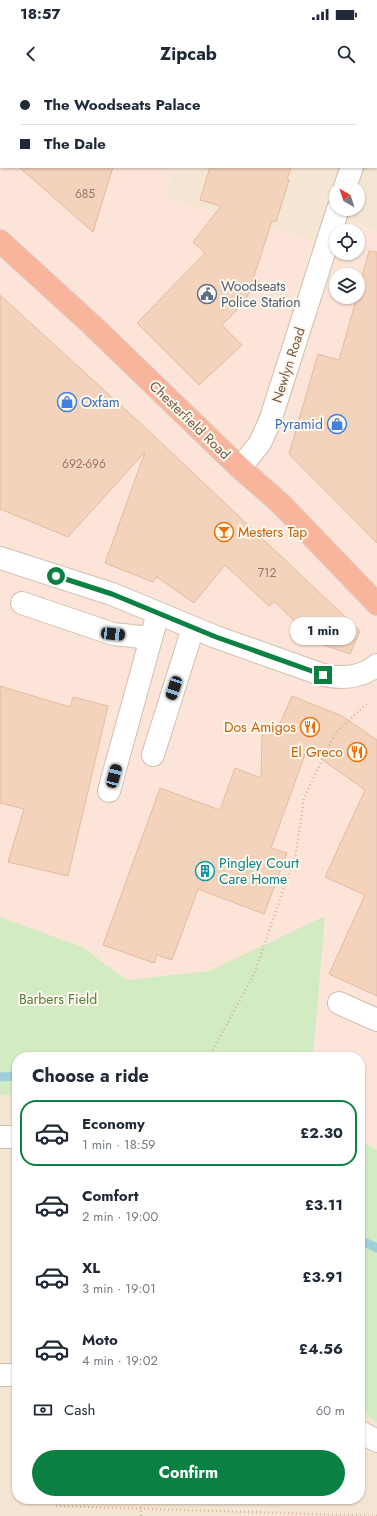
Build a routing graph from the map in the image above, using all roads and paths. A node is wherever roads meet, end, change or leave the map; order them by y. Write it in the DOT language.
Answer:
graph roads {
  1 [pos="352,168"];
  2 [pos="347,180"];
  3 [pos="336,216"];
  4 [pos="0,241"];
  5 [pos="240,468"];
  6 [pos="0,558"];
  7 [pos="22,603"];
  8 [pos="377,604"];
  9 [pos="158,613"];
  10 [pos="193,628"];
  11 [pos="151,638"];
  12 [pos="377,665"];
  13 [pos="372,700"];
  14 [pos="153,755"];
  15 [pos="110,791"];
  16 [pos="339,1003"];
  17 [pos="377,1020"];
  18 [pos="213,1052"];
  19 [pos="0,1136"];
  20 [pos="12,1137"];
  21 [pos="0,1375"];
  22 [pos="12,1375"];
  23 [pos="365,1435"];
  24 [pos="377,1441"];
  25 [pos="141,1504"];
  26 [pos="56,1506"];
  27 [pos="141,1509"];
  28 [pos="141,1516"];
  29 [pos="377,1516"];
  1 -- 2 [label="street"];
  3 -- 5 [label="street, Newlyn Road"];
  4 -- 5 [label="highway, Chesterfield Road"];
  5 -- 8 [label="highway, Chesterfield Road"];
  6 -- 9 [label="street"];
  7 -- 11 [label="street"];
  9 -- 10 [label="street"];
  9 -- 11 [label="street"];
  10 -- 12 [label="street"];
  10 -- 14 [label="street"];
  11 -- 15 [label="street"];
  13 -- 18 [label="path"];
  16 -- 17 [label="street"];
  19 -- 20 [label="street"];
  21 -- 22 [label="street"];
  23 -- 24 [label="street"];
  25 -- 27 [label="path"];
  26 -- 27 [label="path"];
  27 -- 28 [label="path"];
  27 -- 29 [label="path"];
}
